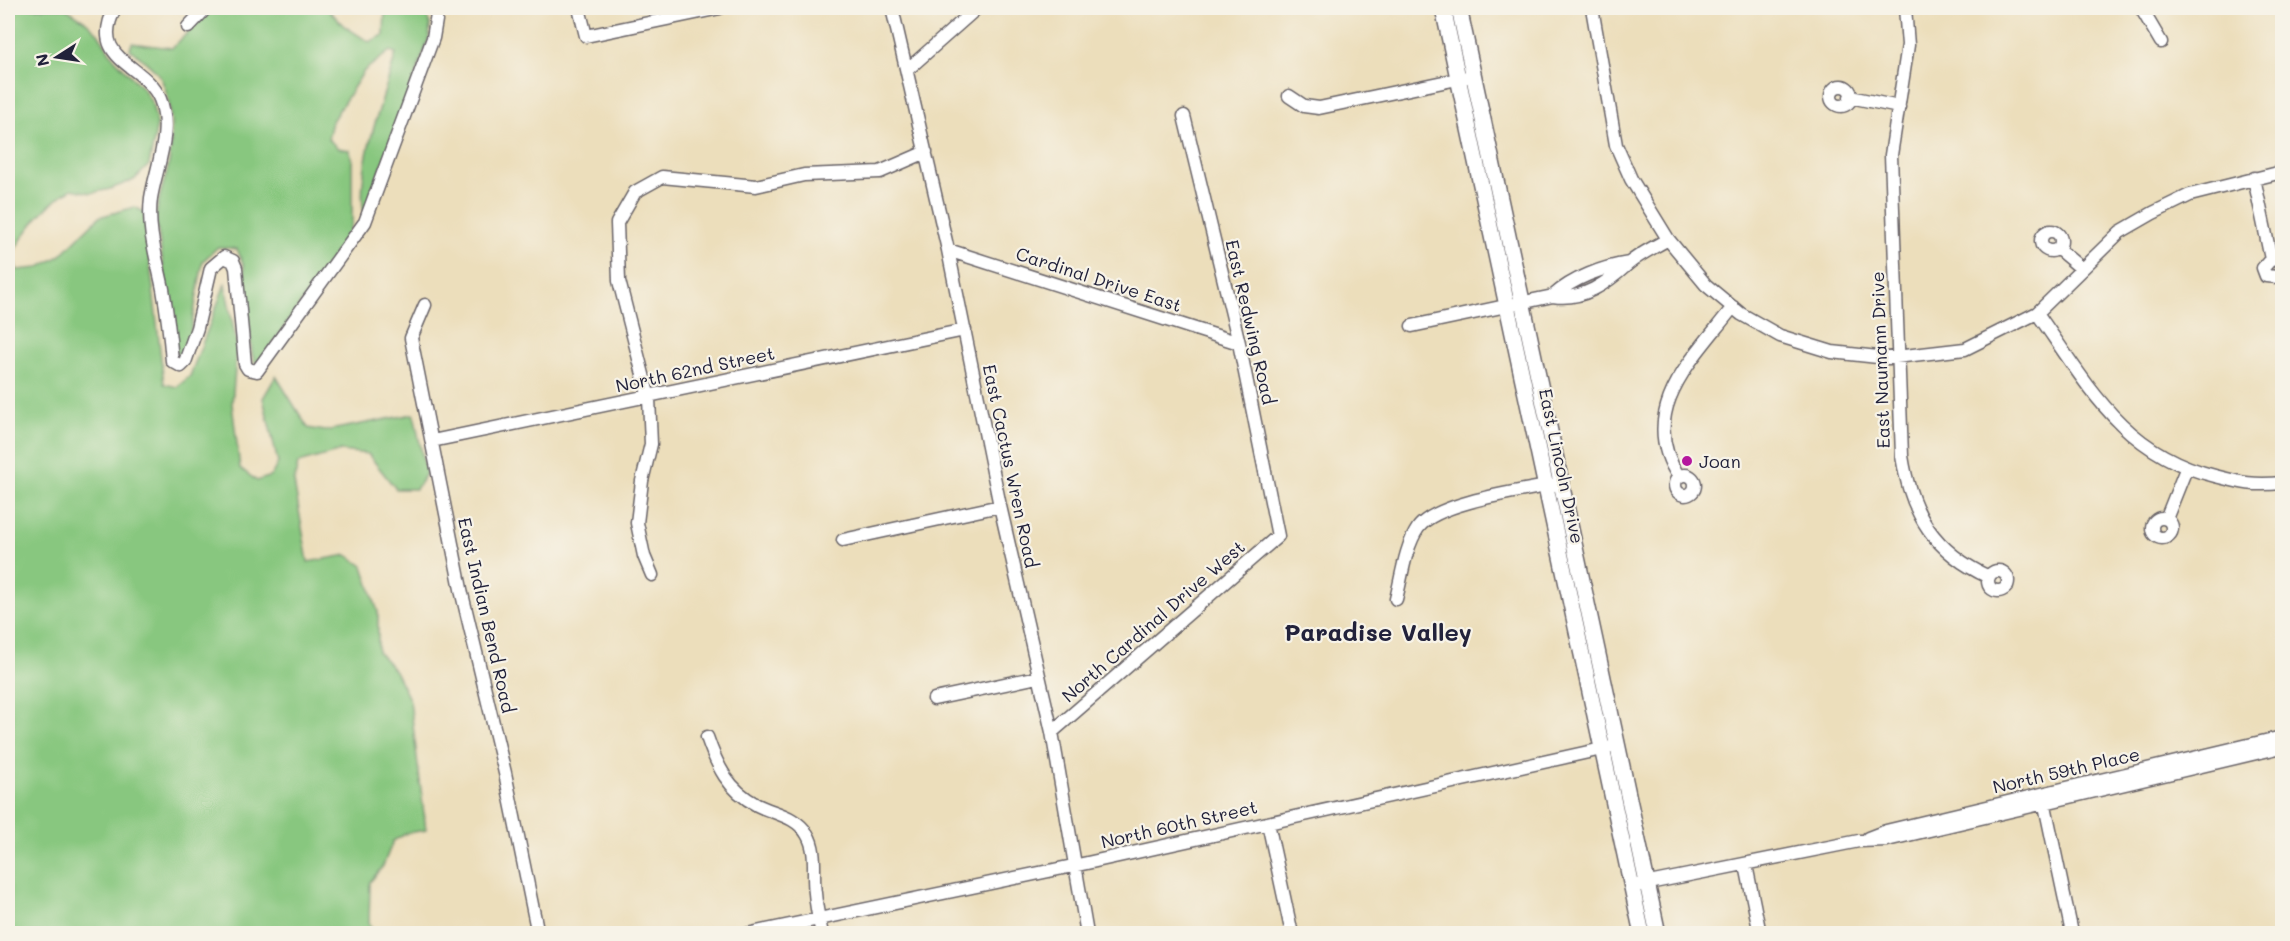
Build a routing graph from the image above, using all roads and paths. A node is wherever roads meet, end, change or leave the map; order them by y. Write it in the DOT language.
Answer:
graph roads {
  1 [pos="115,8"];
  2 [pos="206,8"];
  3 [pos="438,8"];
  4 [pos="579,8"];
  5 [pos="720,8"];
  6 [pos="892,8"];
  7 [pos="977,8"];
  8 [pos="1443,8"];
  9 [pos="1459,8"];
  10 [pos="1592,8"];
  11 [pos="1905,8"];
  12 [pos="2141,8"];
  13 [pos="188,27"];
  14 [pos="2161,42"];
  15 [pos="907,70"];
  16 [pos="1474,76"];
  17 [pos="1458,79"];
  18 [pos="1289,96"];
  19 [pos="1850,97"];
  20 [pos="1899,106"];
  21 [pos="1184,116"];
  22 [pos="926,152"];
  23 [pos="2283,172"];
  24 [pos="2254,178"];
  25 [pos="1668,238"];
  26 [pos="2058,249"];
  27 [pos="948,250"];
  28 [pos="2271,259"];
  29 [pos="2283,267"];
  30 [pos="2082,269"];
  31 [pos="2283,272"];
  32 [pos="425,305"];
  33 [pos="1515,305"];
  34 [pos="1733,307"];
  35 [pos="2037,313"];
  36 [pos="1412,326"];
  37 [pos="965,330"];
  38 [pos="1239,343"];
  39 [pos="1898,357"];
  40 [pos="649,398"];
  41 [pos="432,441"];
  42 [pos="2186,469"];
  43 [pos="1678,477"];
  44 [pos="1563,483"];
  45 [pos="2283,483"];
  46 [pos="1546,487"];
  47 [pos="1000,506"];
  48 [pos="2166,519"];
  49 [pos="1278,536"];
  50 [pos="843,540"];
  51 [pos="652,576"];
  52 [pos="1989,577"];
  53 [pos="1396,598"];
  54 [pos="1593,628"];
  55 [pos="1578,632"];
  56 [pos="1038,676"];
  57 [pos="934,699"];
  58 [pos="1052,732"];
  59 [pos="707,737"];
  60 [pos="2283,737"];
  61 [pos="1610,747"];
  62 [pos="2283,747"];
  63 [pos="2043,799"];
  64 [pos="1268,823"];
  65 [pos="1074,865"];
  66 [pos="1746,865"];
  67 [pos="1640,885"];
  68 [pos="819,918"];
  69 [pos="538,933"];
  70 [pos="747,933"];
  71 [pos="822,933"];
  72 [pos="1087,933"];
  73 [pos="1292,933"];
  74 [pos="1642,933"];
  75 [pos="1658,933"];
  76 [pos="1760,933"];
  77 [pos="2072,933"];
  1 -- 3 [label="street"];
  2 -- 13 [label="street"];
  4 -- 5 [label="street"];
  6 -- 15 [label="street, East Cactus Wren Road"];
  7 -- 15 [label="street"];
  8 -- 17 [label="main road, East Lincoln Drive"];
  9 -- 16 [label="main road, East Lincoln Drive"];
  10 -- 25 [label="street"];
  11 -- 20 [label="street, East Naumann Drive"];
  12 -- 14 [label="street"];
  15 -- 22 [label="street, East Cactus Wren Road"];
  16 -- 17 [label="street"];
  16 -- 33 [label="main road, East Lincoln Drive"];
  17 -- 18 [label="street"];
  17 -- 33 [label="main road, East Lincoln Drive"];
  19 -- 20 [label="street"];
  20 -- 39 [label="street, East Naumann Drive"];
  21 -- 38 [label="street, East Redwing Road"];
  22 -- 27 [label="street, East Cactus Wren Road"];
  22 -- 40 [label="street"];
  23 -- 24 [label="street"];
  24 -- 28 [label="street"];
  24 -- 30 [label="street"];
  25 -- 33 [label="street"];
  25 -- 34 [label="street"];
  26 -- 30 [label="street"];
  27 -- 37 [label="street, East Cactus Wren Road"];
  27 -- 38 [label="street, Cardinal Drive East"];
  28 -- 29 [label="street"];
  28 -- 31 [label="street"];
  30 -- 35 [label="street"];
  32 -- 41 [label="street, East Indian Bend Road"];
  33 -- 36 [label="street"];
  33 -- 44 [label="main road, East Lincoln Drive"];
  33 -- 46 [label="main road, East Lincoln Drive"];
  34 -- 39 [label="street"];
  34 -- 43 [label="street"];
  35 -- 39 [label="street"];
  35 -- 42 [label="street"];
  37 -- 40 [label="street, North 62nd Street"];
  37 -- 47 [label="street, East Cactus Wren Road"];
  38 -- 49 [label="street, East Redwing Road"];
  39 -- 52 [label="street, East Naumann Drive"];
  40 -- 41 [label="street, North 62nd Street"];
  40 -- 51 [label="street"];
  41 -- 69 [label="street, East Indian Bend Road"];
  42 -- 45 [label="street"];
  42 -- 48 [label="street"];
  44 -- 46 [label="street"];
  44 -- 54 [label="main road, East Lincoln Drive"];
  46 -- 53 [label="street"];
  46 -- 55 [label="main road, East Lincoln Drive"];
  47 -- 50 [label="street"];
  47 -- 56 [label="street, East Cactus Wren Road"];
  49 -- 58 [label="street, North Cardinal Drive West"];
  54 -- 55 [label="main road"];
  54 -- 61 [label="main road, East Lincoln Drive"];
  55 -- 61 [label="main road, East Lincoln Drive"];
  56 -- 57 [label="street"];
  56 -- 58 [label="street, East Cactus Wren Road"];
  58 -- 65 [label="street, East Cactus Wren Road"];
  59 -- 68 [label="street"];
  60 -- 63 [label="street, North 59th Place"];
  61 -- 64 [label="street, North 60th Street"];
  61 -- 67 [label="main road, East Lincoln Drive"];
  62 -- 63 [label="street, North 59th Place"];
  63 -- 66 [label="street, North 59th Place"];
  63 -- 77 [label="street"];
  64 -- 65 [label="street, North 60th Street"];
  64 -- 73 [label="street"];
  65 -- 68 [label="street, North 60th Street"];
  65 -- 72 [label="street, East Cactus Wren Road"];
  66 -- 67 [label="street, North 59th Place"];
  66 -- 76 [label="street"];
  67 -- 74 [label="main road, East Lincoln Drive"];
  67 -- 75 [label="main road, East Lincoln Drive"];
  68 -- 70 [label="street, North 60th Street"];
  68 -- 71 [label="street"];
}
